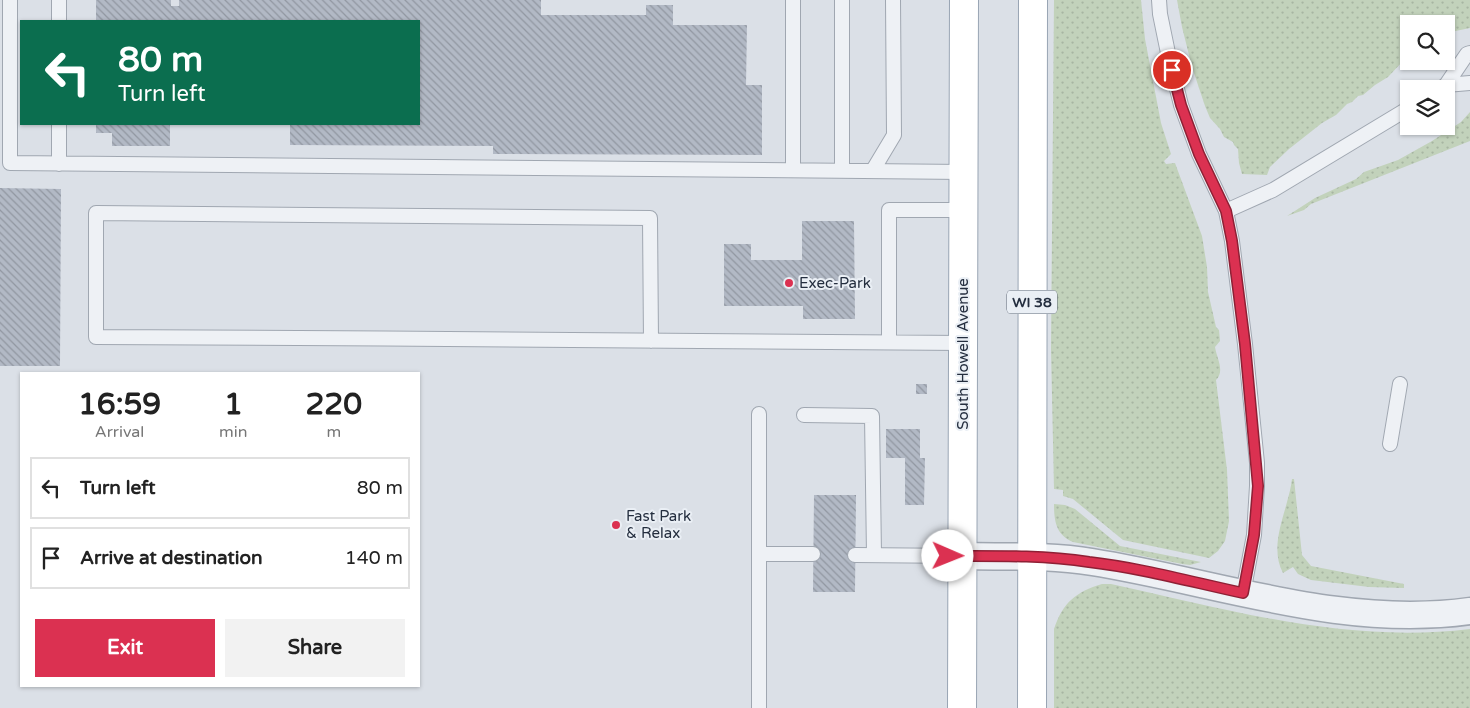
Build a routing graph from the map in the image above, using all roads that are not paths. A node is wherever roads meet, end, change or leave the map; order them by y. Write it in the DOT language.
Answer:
graph roads {
  1 [pos="10,0"];
  2 [pos="59,0"];
  3 [pos="793,0"];
  4 [pos="842,0"];
  5 [pos="893,0"];
  6 [pos="964,0"];
  7 [pos="1033,0"];
  8 [pos="1159,0"];
  9 [pos="59,20"];
  10 [pos="1470,53"];
  11 [pos="1448,80"];
  12 [pos="1470,83"];
  13 [pos="1455,85"];
  14 [pos="1400,113"];
  15 [pos="59,125"];
  16 [pos="59,164"];
  17 [pos="794,169"];
  18 [pos="842,170"];
  19 [pos="873,170"];
  20 [pos="964,172"];
  21 [pos="964,210"];
  22 [pos="1226,211"];
  23 [pos="651,341"];
  24 [pos="889,342"];
  25 [pos="963,343"];
  26 [pos="1400,384"];
  27 [pos="759,414"];
  28 [pos="804,415"];
  29 [pos="1390,444"];
  30 [pos="759,554"];
  31 [pos="813,554"];
  32 [pos="855,555"];
  33 [pos="874,555"];
  34 [pos="962,556"];
  35 [pos="1032,557"];
  36 [pos="1243,593"];
  37 [pos="1470,611"];
  38 [pos="759,708"];
  39 [pos="962,708"];
  40 [pos="1032,708"];
  1 -- 16 [label="lane"];
  2 -- 9 [label="lane"];
  3 -- 17 [label="lane"];
  4 -- 18 [label="lane"];
  5 -- 19 [label="lane"];
  6 -- 20 [label="main road, South Howell Avenue"];
  7 -- 35 [label="main road, WI 38"];
  8 -- 22 [label="lane"];
  10 -- 11 [label="lane"];
  12 -- 13 [label="lane"];
  14 -- 22 [label="lane"];
  15 -- 16 [label="lane"];
  16 -- 17 [label="lane"];
  17 -- 18 [label="lane"];
  18 -- 19 [label="lane"];
  19 -- 20 [label="lane"];
  20 -- 21 [label="main road, South Howell Avenue"];
  21 -- 24 [label="lane"];
  21 -- 25 [label="main road, South Howell Avenue"];
  22 -- 36 [label="lane"];
  23 -- 23 [label="lane"];
  23 -- 24 [label="lane"];
  24 -- 25 [label="lane"];
  25 -- 34 [label="main road, South Howell Avenue"];
  26 -- 29 [label="lane"];
  27 -- 30 [label="lane"];
  28 -- 33 [label="lane"];
  30 -- 31 [label="lane"];
  30 -- 38 [label="lane"];
  32 -- 33 [label="lane"];
  33 -- 34 [label="lane"];
  34 -- 35 [label="street"];
  34 -- 39 [label="main road, South Howell Avenue"];
  35 -- 36 [label="street"];
  35 -- 40 [label="main road, WI 38"];
  36 -- 37 [label="street"];
}
